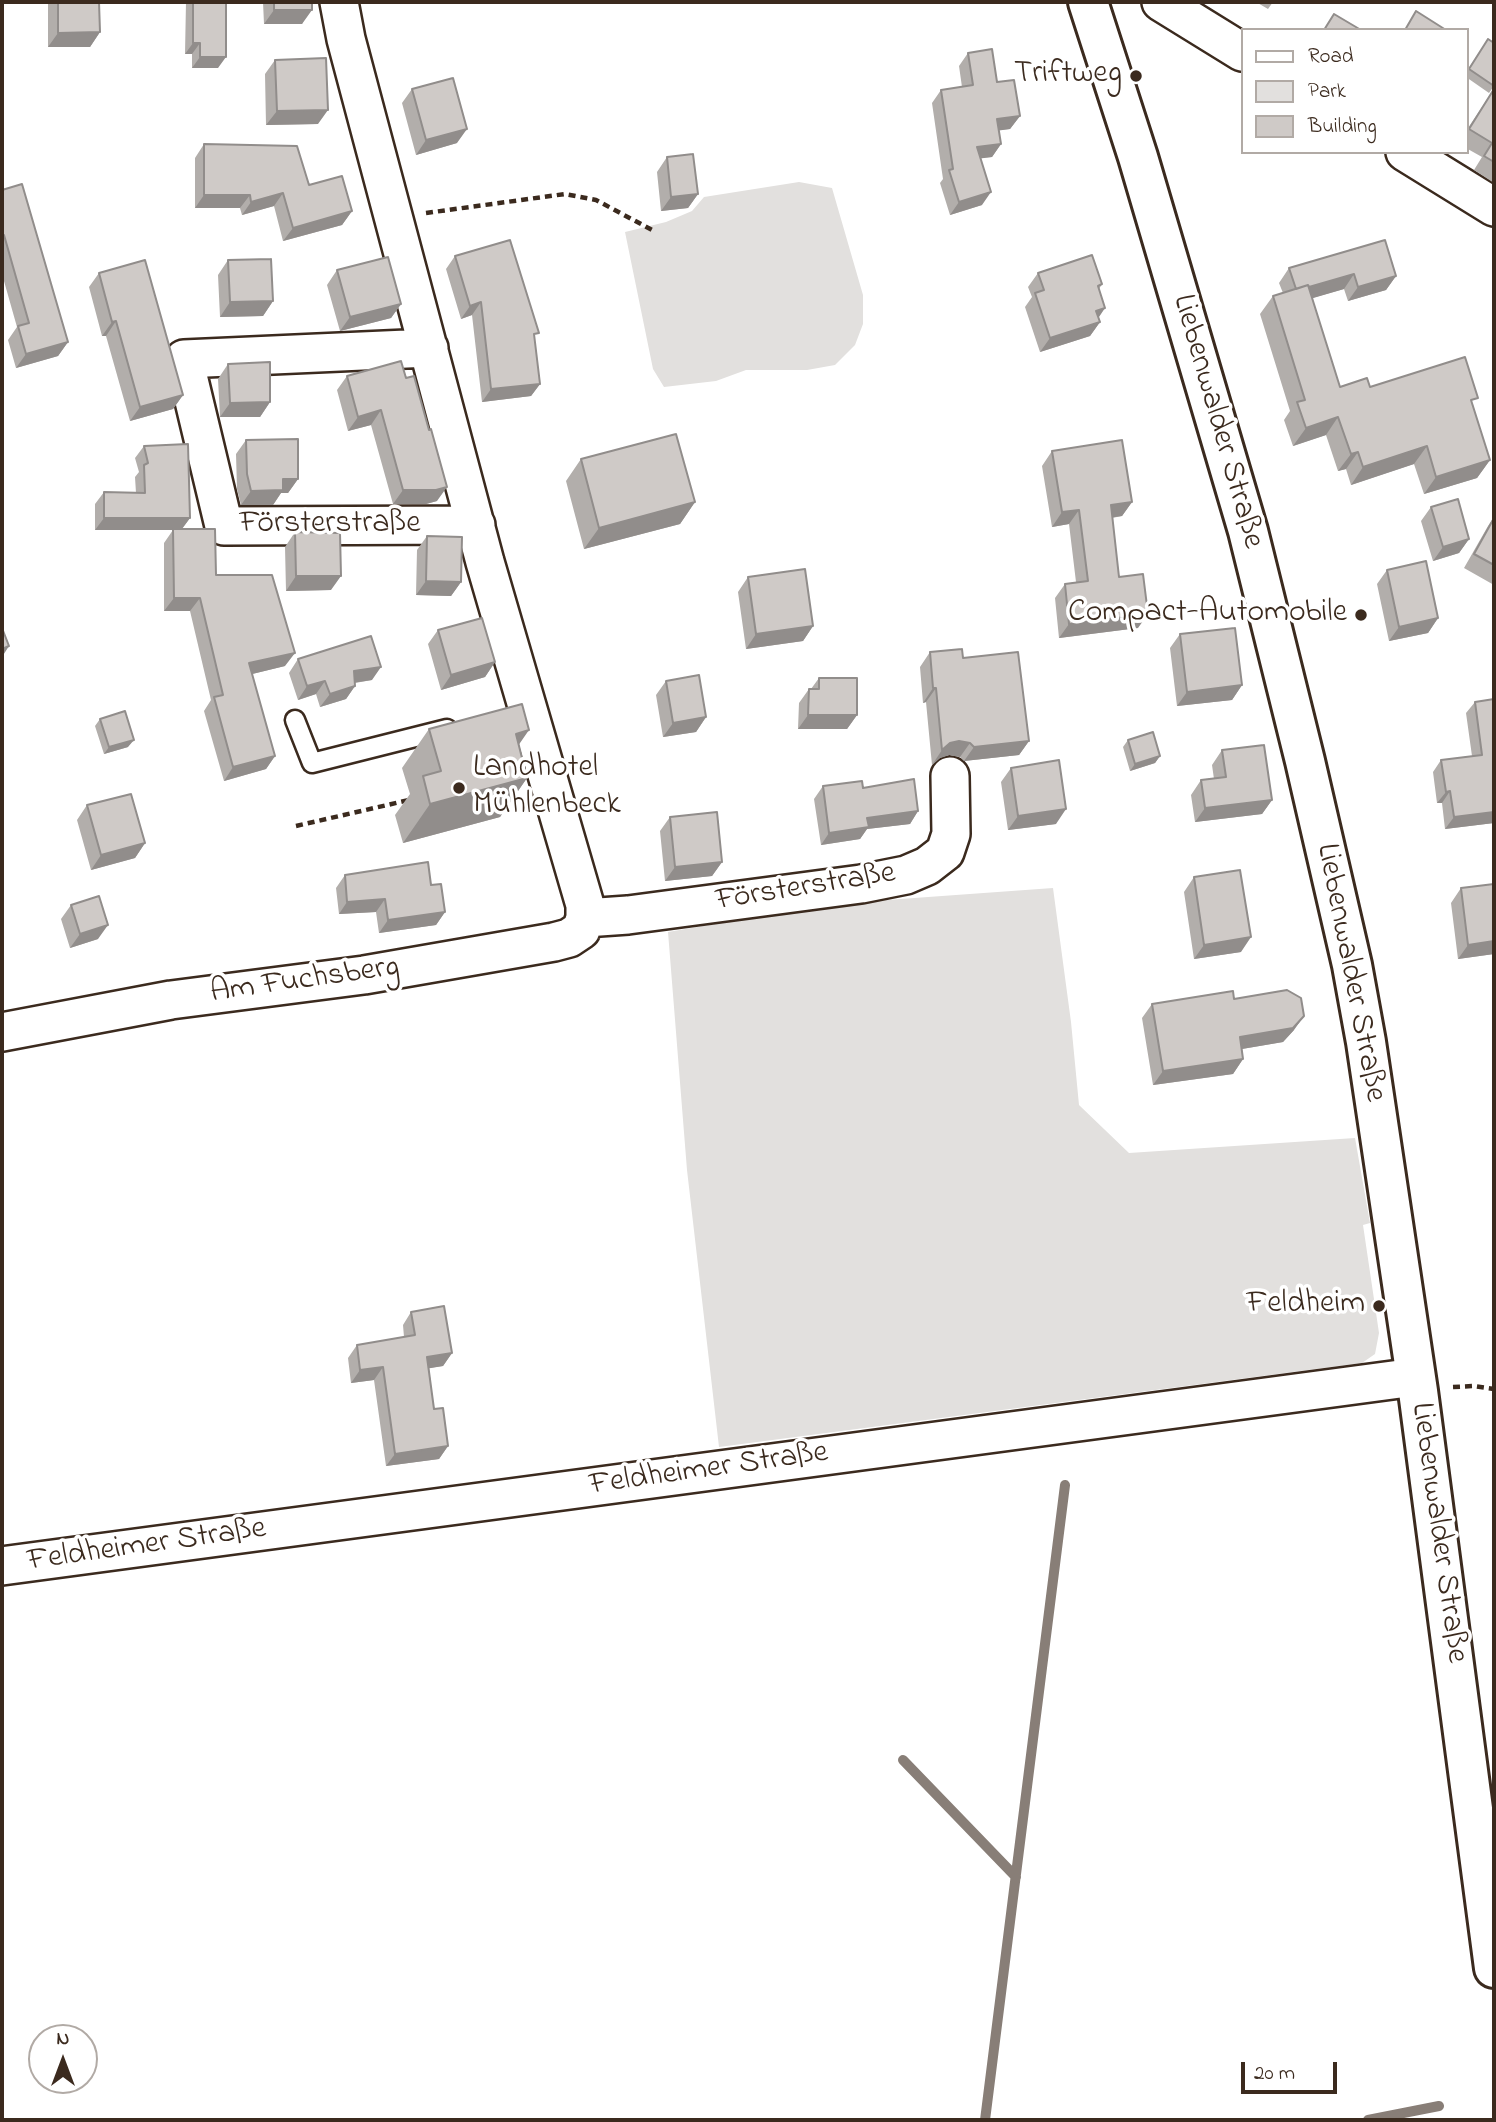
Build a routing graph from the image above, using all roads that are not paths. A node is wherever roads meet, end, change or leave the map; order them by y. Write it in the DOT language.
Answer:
graph roads {
  1 [pos="339,2"];
  2 [pos="1088,2"];
  3 [pos="1161,2"];
  4 [pos="1240,51"];
  5 [pos="1408,154"];
  6 [pos="1494,206"];
  7 [pos="429,348"];
  8 [pos="476,525"];
  9 [pos="295,720"];
  10 [pos="460,725"];
  11 [pos="950,776"];
  12 [pos="585,912"];
  13 [pos="2,1032"];
  14 [pos="1415,1377"];
  15 [pos="2,1566"];
  16 [pos="1484,1804"];
  17 [pos="1494,1968"];
  1 -- 7 [label="street"];
  2 -- 14 [label="main road, Liebenwalder Straße"];
  3 -- 4 [label="street"];
  5 -- 6 [label="street"];
  7 -- 8 [label="street"];
  7 -- 8 [label="street, Försterstraße"];
  8 -- 12 [label="street"];
  9 -- 10 [label="lane"];
  11 -- 12 [label="street, Försterstraße"];
  12 -- 13 [label="street, Am Fuchsberg"];
  14 -- 15 [label="street, Feldheimer Straße"];
  14 -- 16 [label="main road, Liebenwalder Straße"];
  16 -- 17 [label="main road, Liebenwalder Straße"];
}
